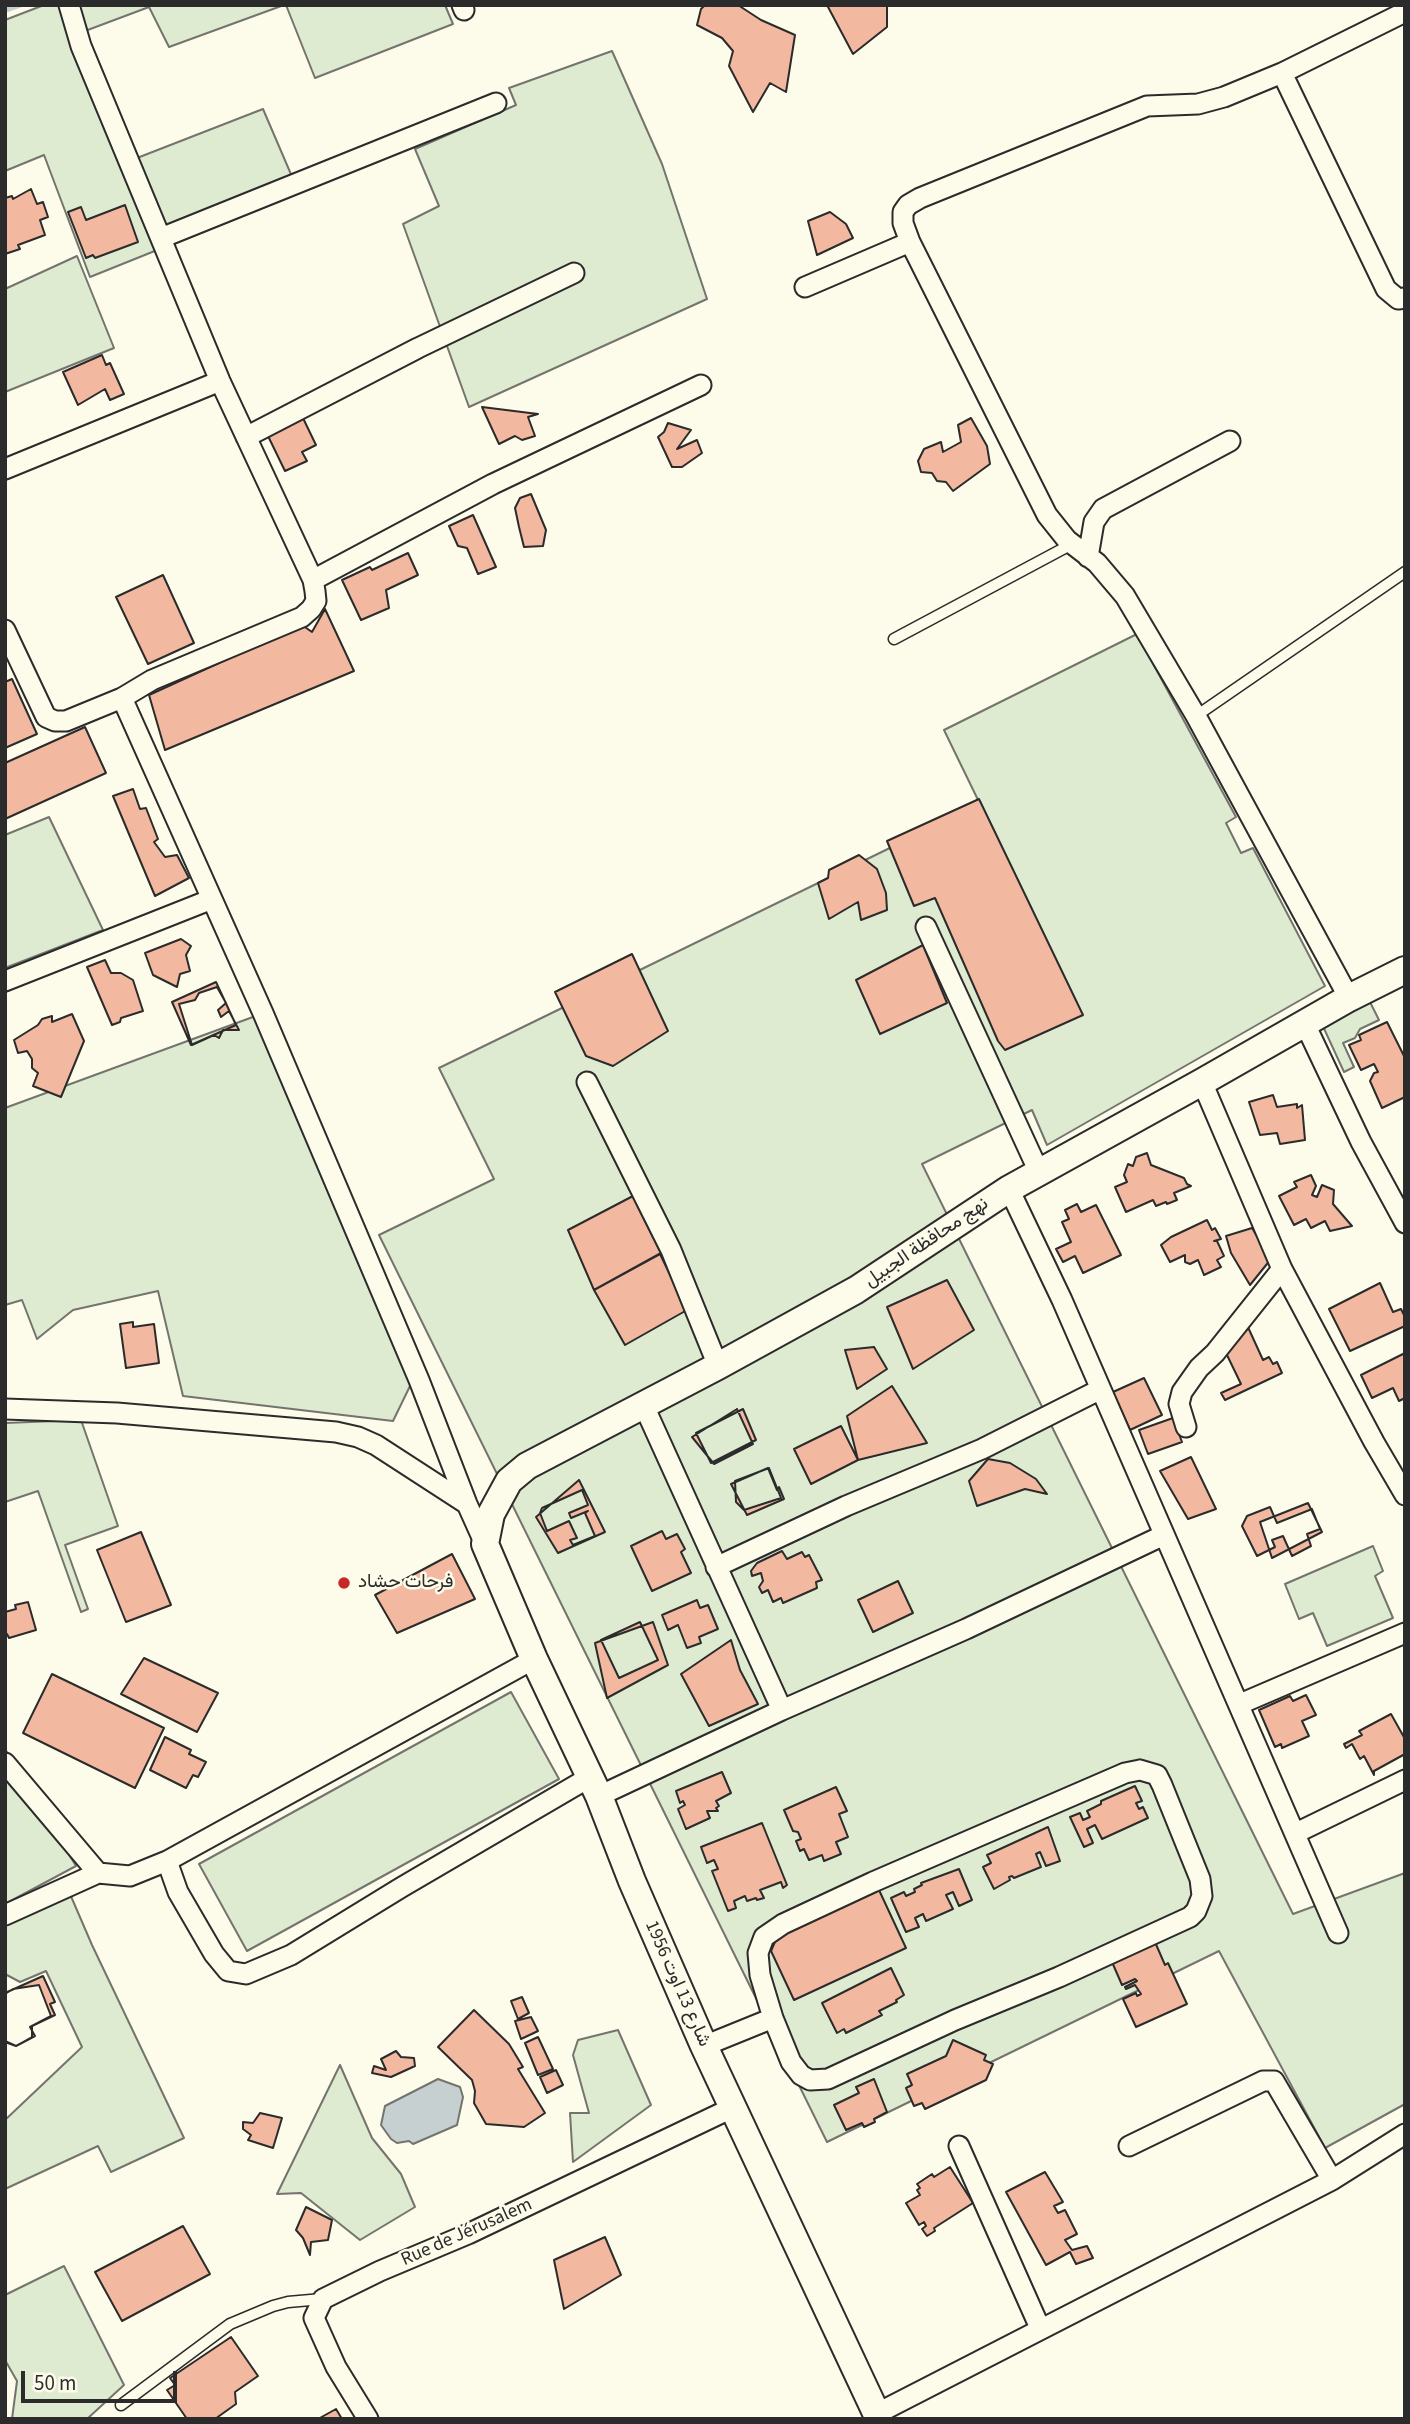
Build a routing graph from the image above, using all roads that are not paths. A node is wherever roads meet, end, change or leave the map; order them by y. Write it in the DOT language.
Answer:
graph roads {
  1 [pos="69,5"];
  2 [pos="1405,12"];
  3 [pos="1282,73"];
  4 [pos="496,103"];
  5 [pos="161,238"];
  6 [pos="910,242"];
  7 [pos="574,273"];
  8 [pos="805,287"];
  9 [pos="1405,298"];
  10 [pos="220,381"];
  11 [pos="701,385"];
  12 [pos="246,437"];
  13 [pos="1230,441"];
  14 [pos="5,470"];
  15 [pos="1072,544"];
  16 [pos="1088,556"];
  17 [pos="1405,572"];
  18 [pos="313,580"];
  19 [pos="5,630"];
  20 [pos="894,639"];
  21 [pos="122,698"];
  22 [pos="1196,716"];
  23 [pos="212,899"];
  24 [pos="926,927"];
  25 [pos="1405,970"];
  26 [pos="5,981"];
  27 [pos="1349,998"];
  28 [pos="1306,1024"];
  29 [pos="587,1082"];
  30 [pos="1202,1082"];
  31 [pos="1039,1172"];
  32 [pos="1009,1189"];
  33 [pos="1405,1223"];
  34 [pos="1282,1269"];
  35 [pos="718,1366"];
  36 [pos="1099,1390"];
  37 [pos="644,1406"];
  38 [pos="5,1409"];
  39 [pos="1186,1427"];
  40 [pos="1405,1496"];
  41 [pos="467,1504"];
  42 [pos="1164,1535"];
  43 [pos="485,1544"];
  44 [pos="716,1567"];
  45 [pos="1405,1633"];
  46 [pos="534,1659"];
  47 [pos="1240,1704"];
  48 [pos="782,1710"];
  49 [pos="5,1763"];
  50 [pos="1405,1780"];
  51 [pos="594,1786"];
  52 [pos="1296,1833"];
  53 [pos="167,1861"];
  54 [pos="98,1873"];
  55 [pos="5,1915"];
  56 [pos="1338,1933"];
  57 [pos="773,2018"];
  58 [pos="704,2046"];
  59 [pos="734,2107"];
  60 [pos="1405,2134"];
  61 [pos="958,2146"];
  62 [pos="1129,2146"];
  63 [pos="1332,2180"];
  64 [pos="323,2299"];
  65 [pos="1040,2328"];
  66 [pos="121,2405"];
  67 [pos="879,2416"];
  68 [pos="368,2419"];
  1 -- 5 [label="street"];
  2 -- 3 [label="street"];
  3 -- 6 [label="street"];
  3 -- 9 [label="street"];
  4 -- 5 [label="street"];
  5 -- 10 [label="street"];
  6 -- 8 [label="street"];
  6 -- 15 [label="street"];
  7 -- 12 [label="street"];
  10 -- 12 [label="street"];
  10 -- 14 [label="street"];
  11 -- 18 [label="street"];
  12 -- 18 [label="street"];
  13 -- 16 [label="street"];
  15 -- 16 [label="street"];
  15 -- 20 [label="lane"];
  16 -- 22 [label="street"];
  17 -- 22 [label="lane"];
  18 -- 21 [label="street"];
  19 -- 21 [label="street"];
  21 -- 23 [label="street"];
  22 -- 27 [label="street"];
  23 -- 26 [label="street"];
  23 -- 41 [label="street"];
  24 -- 31 [label="street"];
  25 -- 27 [label="street, نهج محافظة الجبيل"];
  27 -- 28 [label="street, نهج محافظة الجبيل"];
  28 -- 30 [label="street, نهج محافظة الجبيل"];
  28 -- 33 [label="street"];
  29 -- 35 [label="street"];
  30 -- 31 [label="street, نهج محافظة الجبيل"];
  30 -- 34 [label="street"];
  31 -- 32 [label="street, نهج محافظة الجبيل"];
  32 -- 35 [label="street, نهج محافظة الجبيل"];
  32 -- 36 [label="street"];
  34 -- 39 [label="street"];
  34 -- 40 [label="street"];
  35 -- 37 [label="street, نهج محافظة الجبيل"];
  36 -- 42 [label="street"];
  36 -- 44 [label="street"];
  37 -- 43 [label="street, نهج محافظة الجبيل"];
  37 -- 44 [label="street"];
  38 -- 41 [label="street"];
  41 -- 43 [label="street"];
  42 -- 47 [label="street"];
  42 -- 48 [label="street"];
  43 -- 46 [label="street, شارع 13 اوت 1956"];
  44 -- 48 [label="street"];
  45 -- 47 [label="street"];
  46 -- 51 [label="street, شارع 13 اوت 1956"];
  46 -- 53 [label="street"];
  47 -- 52 [label="street"];
  48 -- 51 [label="street"];
  49 -- 54 [label="street"];
  50 -- 52 [label="street"];
  51 -- 53 [label="street"];
  51 -- 58 [label="street, شارع 13 اوت 1956"];
  52 -- 56 [label="street"];
  53 -- 54 [label="street"];
  54 -- 55 [label="street"];
  57 -- 57 [label="street"];
  57 -- 58 [label="street"];
  58 -- 59 [label="street, شارع 13 اوت 1956"];
  59 -- 64 [label="street, Rue de Jérusalem"];
  59 -- 67 [label="street, شارع 13 اوت 1956"];
  60 -- 63 [label="street"];
  61 -- 65 [label="street"];
  62 -- 63 [label="street"];
  63 -- 65 [label="street"];
  64 -- 66 [label="lane"];
  64 -- 68 [label="street"];
  65 -- 67 [label="street"];
}
